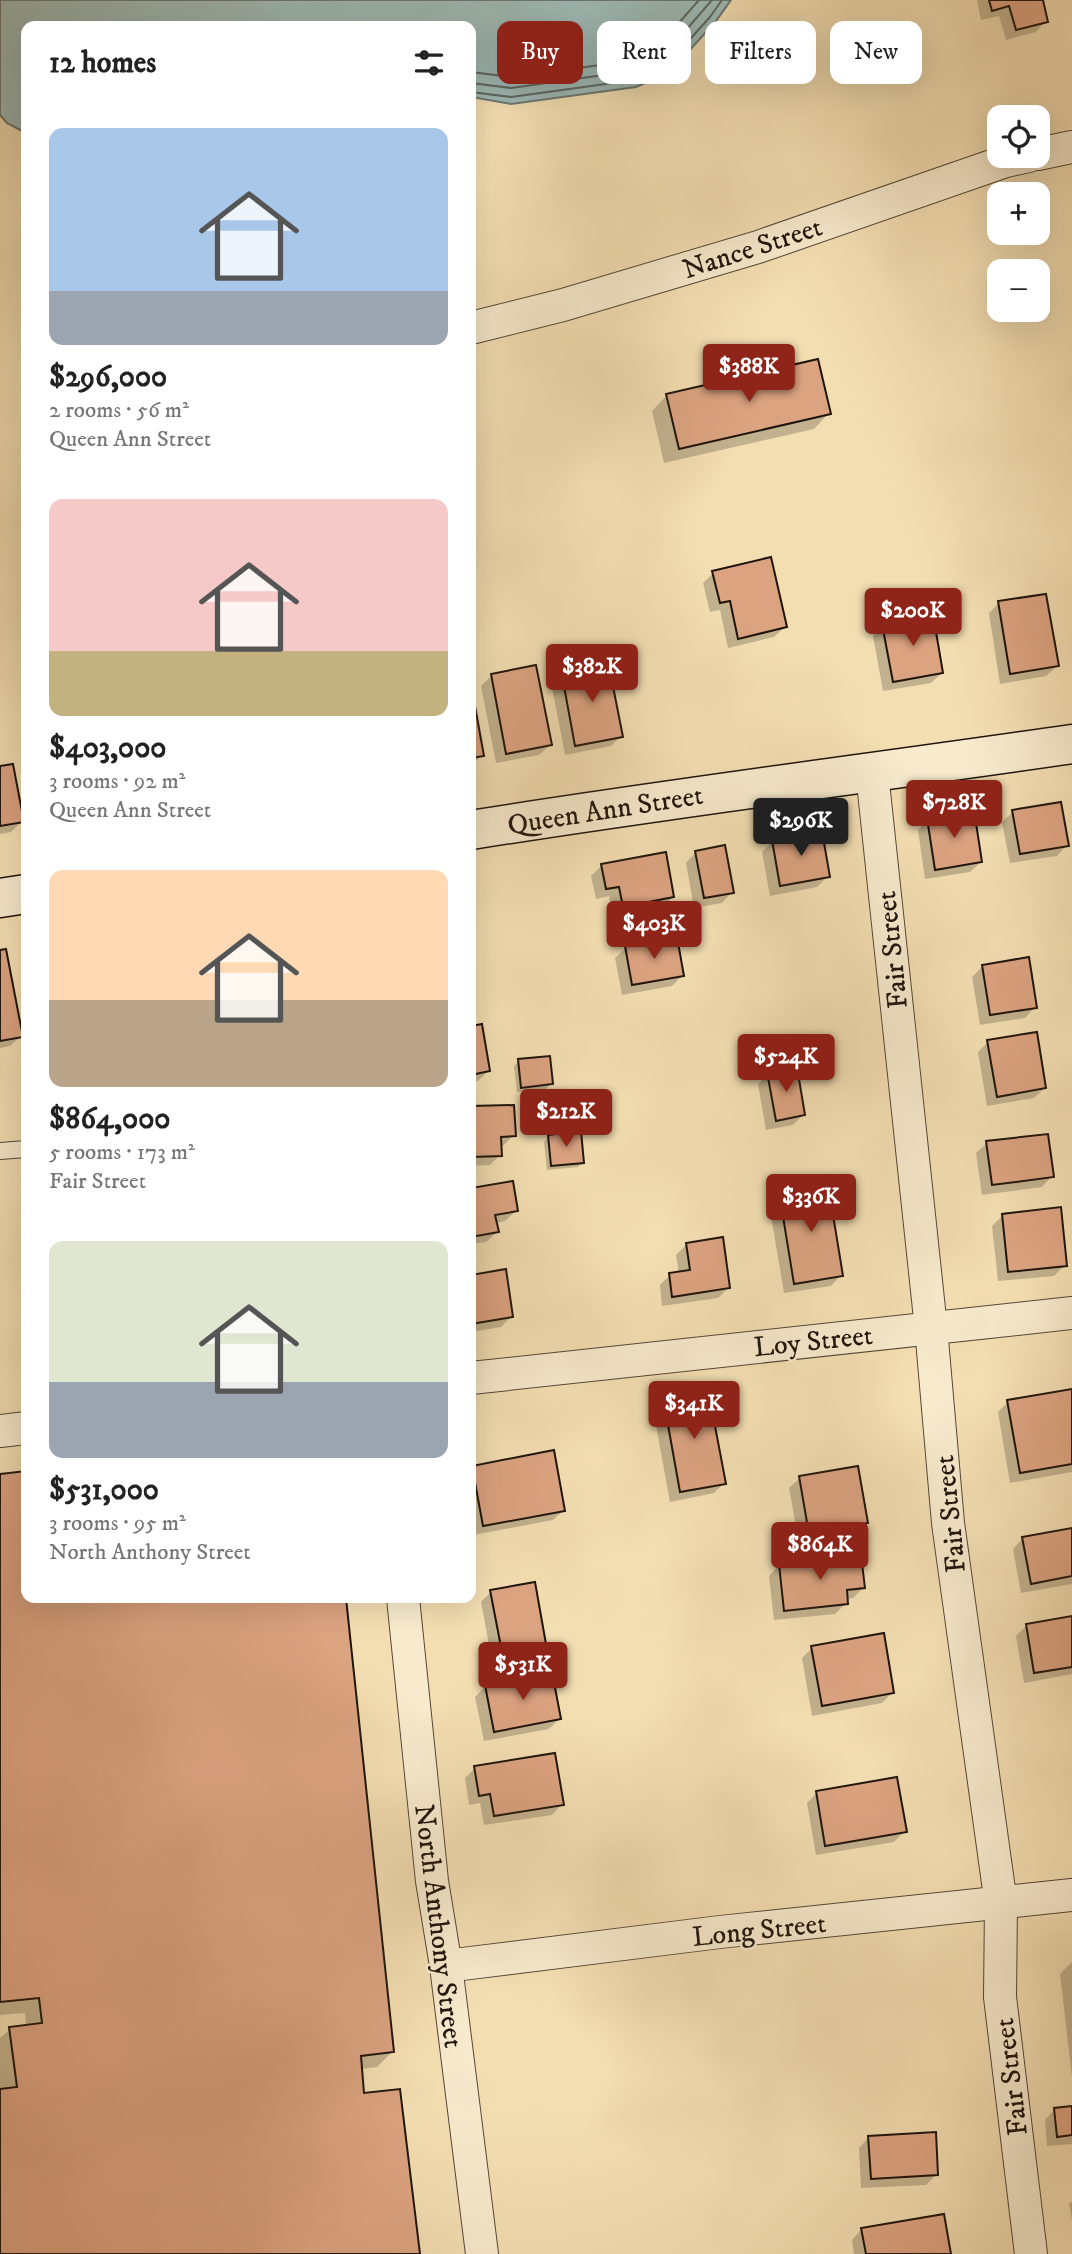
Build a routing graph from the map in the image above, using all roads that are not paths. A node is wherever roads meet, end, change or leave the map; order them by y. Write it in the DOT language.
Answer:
graph roads {
  1 [pos="1072,147"];
  2 [pos="1050,152"];
  3 [pos="987,168"];
  4 [pos="476,327"];
  5 [pos="1072,744"];
  6 [pos="872,773"];
  7 [pos="476,829"];
  8 [pos="21,895"];
  9 [pos="0,898"];
  10 [pos="21,1149"];
  11 [pos="0,1151"];
  12 [pos="1072,1313"];
  13 [pos="931,1328"];
  14 [pos="476,1377"];
  15 [pos="21,1429"];
  16 [pos="0,1431"];
  17 [pos="404,1603"];
  18 [pos="1072,1895"];
  19 [pos="1001,1904"];
  20 [pos="446,1966"];
  21 [pos="482,2254"];
  22 [pos="1031,2254"];
  1 -- 2 [label="street"];
  3 -- 4 [label="street, Nance Street"];
  5 -- 6 [label="street, Queen Ann Street"];
  6 -- 7 [label="street, Queen Ann Street"];
  6 -- 13 [label="street, Fair Street"];
  8 -- 9 [label="street"];
  10 -- 11 [label="lane"];
  12 -- 13 [label="street, Loy Street"];
  13 -- 14 [label="street, Loy Street"];
  13 -- 19 [label="street, Fair Street"];
  15 -- 16 [label="street"];
  17 -- 20 [label="street, North Anthony Street"];
  18 -- 19 [label="street, Long Street"];
  19 -- 20 [label="street, Long Street"];
  19 -- 22 [label="street, Fair Street"];
  20 -- 21 [label="street, North Anthony Street"];
}
